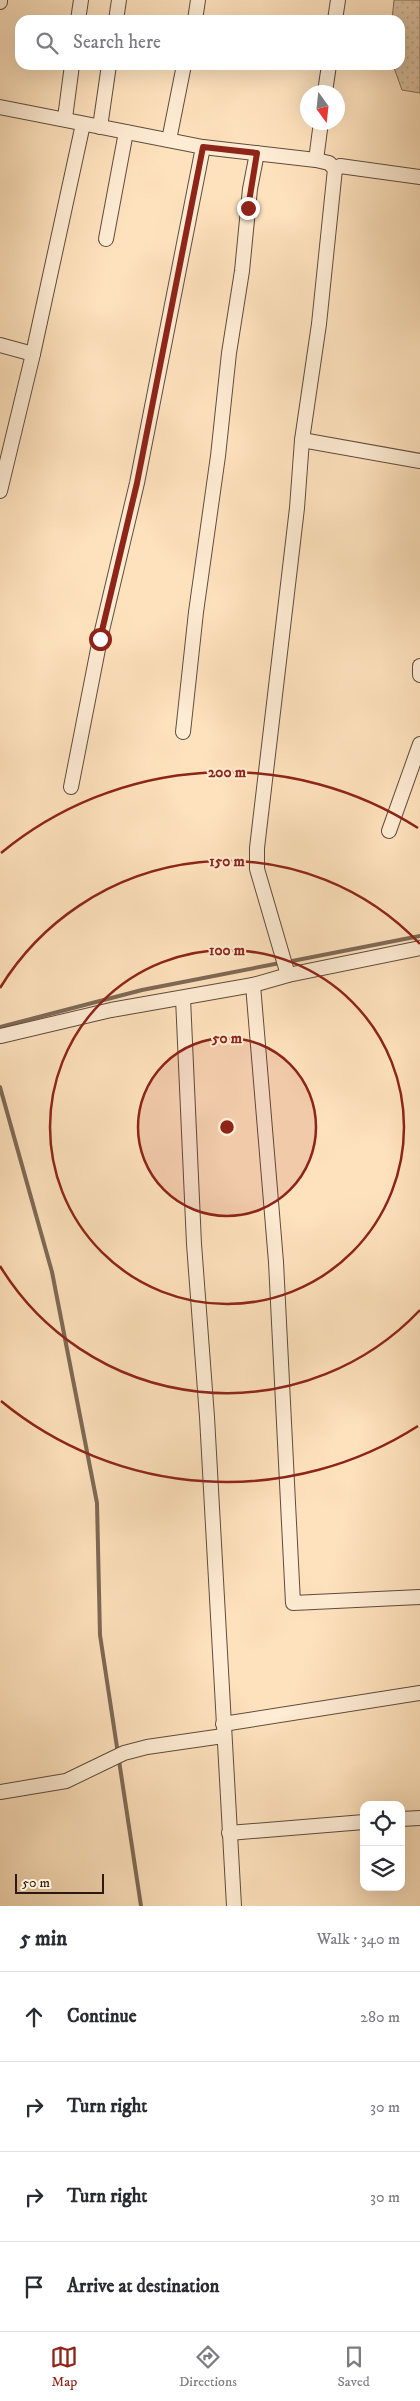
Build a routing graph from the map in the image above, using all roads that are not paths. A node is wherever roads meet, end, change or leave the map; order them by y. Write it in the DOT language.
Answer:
graph roads {
  1 [pos="81,0"];
  2 [pos="119,0"];
  3 [pos="198,0"];
  4 [pos="338,0"];
  5 [pos="79,15"];
  6 [pos="117,15"];
  7 [pos="196,15"];
  8 [pos="336,15"];
  9 [pos="71,70"];
  10 [pos="108,70"];
  11 [pos="183,70"];
  12 [pos="328,70"];
  13 [pos="326,85"];
  14 [pos="0,107"];
  15 [pos="65,118"];
  16 [pos="83,124"];
  17 [pos="100,127"];
  18 [pos="320,130"];
  19 [pos="126,132"];
  20 [pos="169,140"];
  21 [pos="203,147"];
  22 [pos="257,153"];
  23 [pos="316,160"];
  24 [pos="335,170"];
  25 [pos="420,177"];
  26 [pos="106,240"];
  27 [pos="0,345"];
  28 [pos="33,354"];
  29 [pos="302,440"];
  30 [pos="420,461"];
  31 [pos="0,491"];
  32 [pos="420,666"];
  33 [pos="420,675"];
  34 [pos="183,732"];
  35 [pos="420,744"];
  36 [pos="71,787"];
  37 [pos="390,831"];
  38 [pos="420,948"];
  39 [pos="287,972"];
  40 [pos="254,984"];
  41 [pos="183,998"];
  42 [pos="1,1036"];
  43 [pos="420,1597"];
  44 [pos="420,1693"];
  45 [pos="223,1730"];
  46 [pos="0,1792"];
  47 [pos="420,1818"];
  48 [pos="405,1819"];
  49 [pos="360,1822"];
  50 [pos="229,1833"];
  51 [pos="234,1906"];
  1 -- 5 [label="street"];
  2 -- 6 [label="street"];
  3 -- 7 [label="street"];
  4 -- 8 [label="street"];
  9 -- 15 [label="street"];
  10 -- 17 [label="street"];
  11 -- 20 [label="street"];
  12 -- 13 [label="street"];
  14 -- 15 [label="street"];
  15 -- 16 [label="street"];
  16 -- 17 [label="street"];
  16 -- 28 [label="street"];
  17 -- 19 [label="street"];
  18 -- 23 [label="street"];
  19 -- 20 [label="street"];
  19 -- 26 [label="street"];
  20 -- 21 [label="street"];
  21 -- 22 [label="street"];
  21 -- 36 [label="street"];
  22 -- 23 [label="street"];
  22 -- 34 [label="street"];
  23 -- 24 [label="street"];
  24 -- 25 [label="street"];
  24 -- 29 [label="street"];
  27 -- 28 [label="street"];
  28 -- 31 [label="street"];
  29 -- 30 [label="street"];
  29 -- 39 [label="street"];
  32 -- 33 [label="street"];
  35 -- 37 [label="street"];
  38 -- 39 [label="street"];
  39 -- 40 [label="street"];
  40 -- 41 [label="street"];
  40 -- 43 [label="street"];
  41 -- 42 [label="street"];
  41 -- 45 [label="street"];
  44 -- 45 [label="street"];
  45 -- 46 [label="street"];
  45 -- 50 [label="street"];
  47 -- 48 [label="street"];
  49 -- 50 [label="street"];
  50 -- 51 [label="street"];
}
